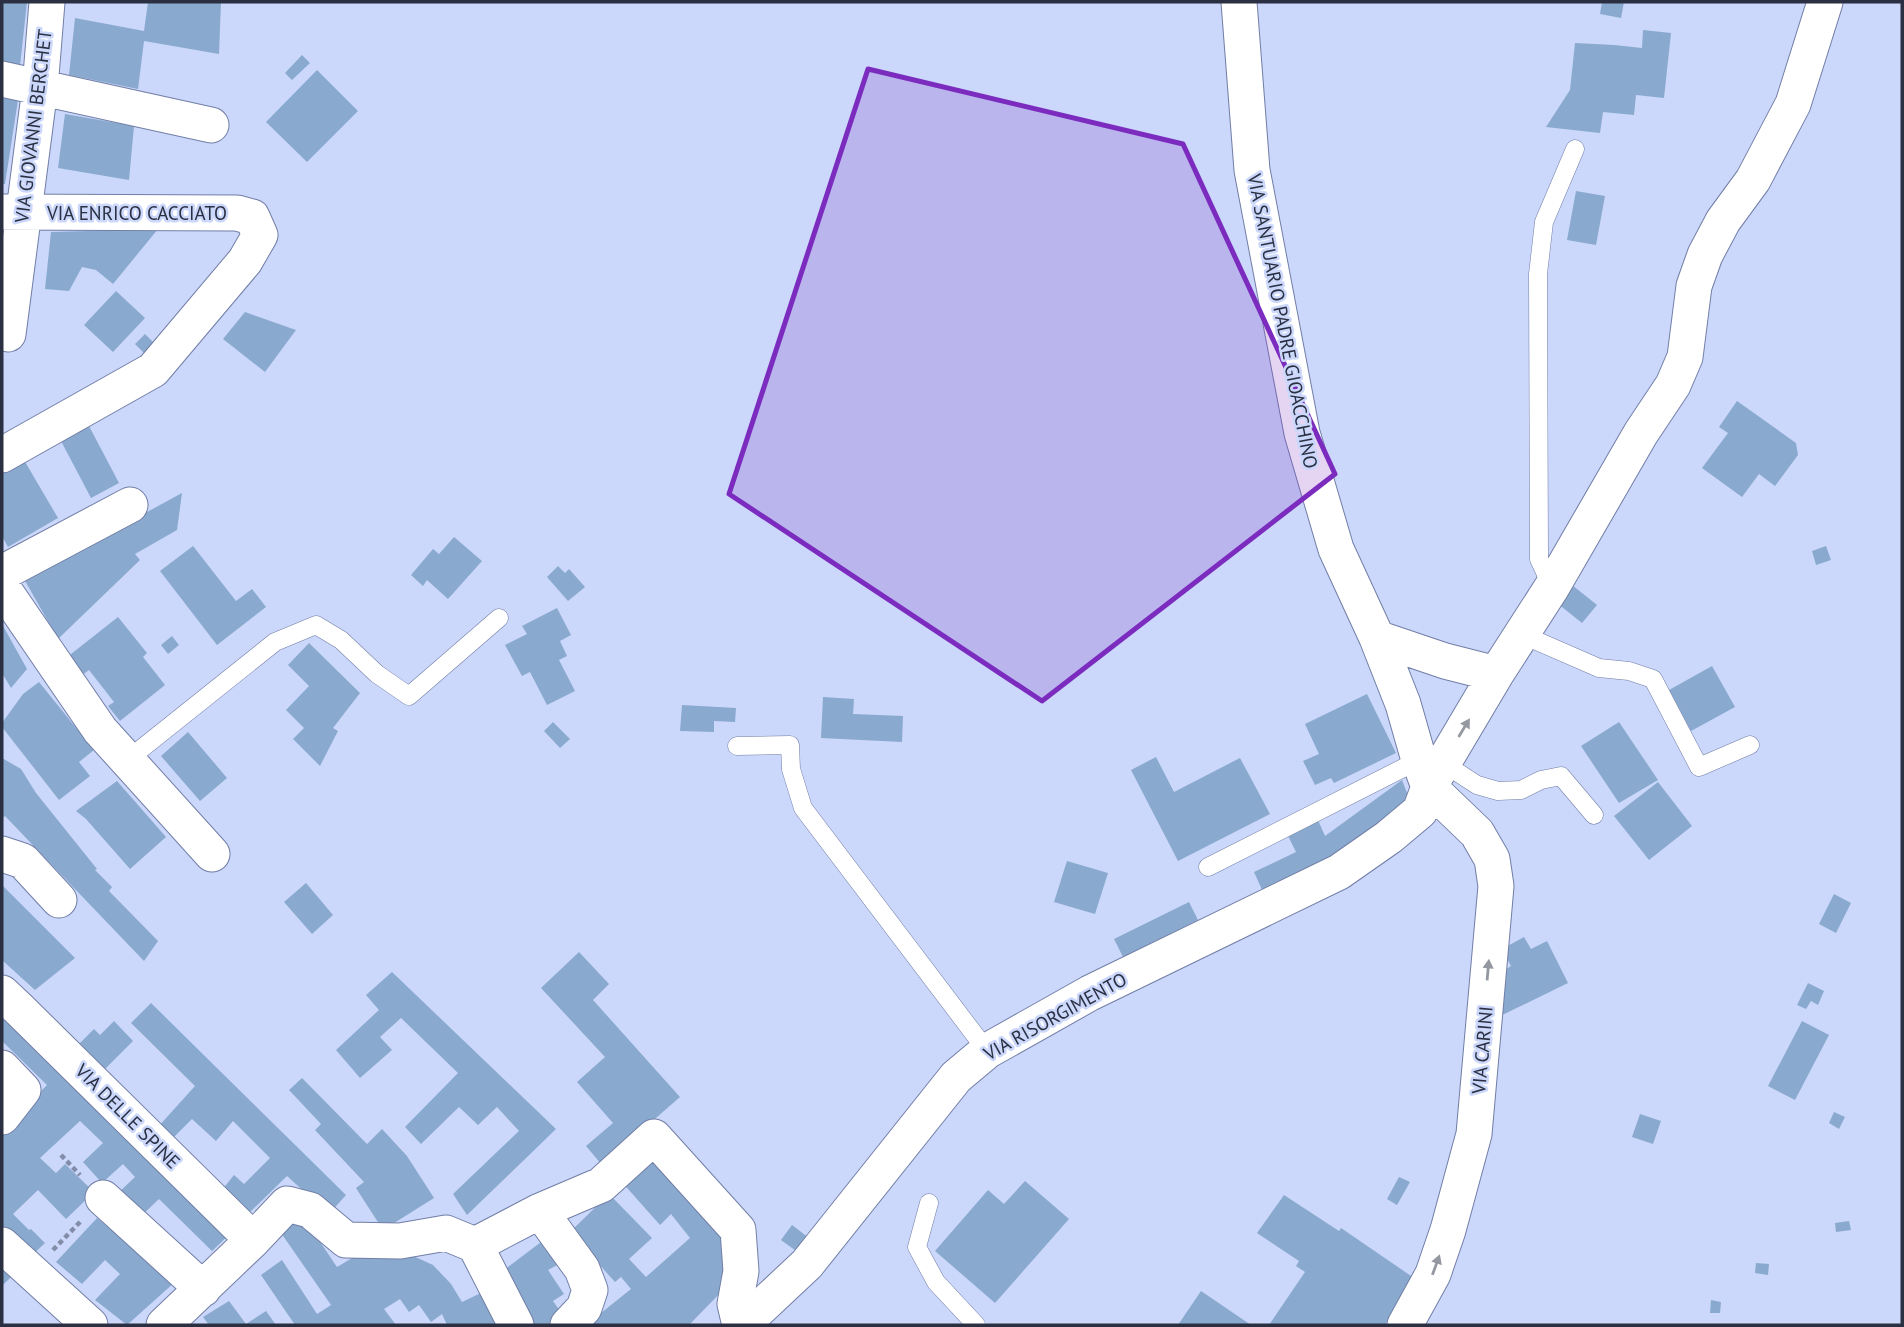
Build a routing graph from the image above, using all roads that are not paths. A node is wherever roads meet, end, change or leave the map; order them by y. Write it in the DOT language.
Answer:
graph roads {
  1 [pos="47,2"];
  2 [pos="1239,2"];
  3 [pos="1825,2"];
  4 [pos="2,79"];
  5 [pos="40,88"];
  6 [pos="211,125"];
  7 [pos="1575,149"];
  8 [pos="13,212"];
  9 [pos="8,334"];
  10 [pos="2,455"];
  11 [pos="130,505"];
  12 [pos="2,573"];
  13 [pos="2,587"];
  14 [pos="1552,587"];
  15 [pos="499,618"];
  16 [pos="1521,634"];
  17 [pos="1377,638"];
  18 [pos="1496,674"];
  19 [pos="1750,745"];
  20 [pos="737,746"];
  21 [pos="127,761"];
  22 [pos="1430,770"];
  23 [pos="1594,815"];
  24 [pos="2,854"];
  25 [pos="212,854"];
  26 [pos="1208,867"];
  27 [pos="59,900"];
  28 [pos="2,993"];
  29 [pos="987,1051"];
  30 [pos="2,1068"];
  31 [pos="2,1117"];
  32 [pos="103,1198"];
  33 [pos="929,1203"];
  34 [pos="540,1211"];
  35 [pos="253,1240"];
  36 [pos="2,1245"];
  37 [pos="475,1245"];
  38 [pos="203,1289"];
  39 [pos="90,1325"];
  40 [pos="164,1325"];
  41 [pos="516,1325"];
  42 [pos="568,1325"];
  43 [pos="741,1325"];
  44 [pos="976,1325"];
  45 [pos="1405,1325"];
  1 -- 5 [label="street, VIA GIOVANNI BERCHET"];
  2 -- 17 [label="street, VIA SANTUARIO PADRE GIOACCHINO"];
  3 -- 14 [label="street, VIA RISORGIMENTO"];
  4 -- 5 [label="street"];
  5 -- 6 [label="street"];
  5 -- 8 [label="street, VIA GIOVANNI BERCHET"];
  7 -- 14 [label="lane"];
  8 -- 9 [label="street, VIA GIOVANNI BERCHET"];
  8 -- 10 [label="street, VIA ENRICO CACCIATO"];
  11 -- 12 [label="street"];
  13 -- 21 [label="street"];
  14 -- 16 [label="street, VIA RISORGIMENTO"];
  15 -- 21 [label="lane"];
  16 -- 18 [label="street, VIA RISORGIMENTO"];
  16 -- 19 [label="lane"];
  17 -- 18 [label="street"];
  17 -- 22 [label="street, VIA SANTUARIO PADRE GIOACCHINO"];
  22 -- 18 [label="street, VIA RISORGIMENTO, one-way"];
  20 -- 29 [label="lane"];
  21 -- 25 [label="street"];
  22 -- 23 [label="lane"];
  22 -- 26 [label="lane"];
  22 -- 29 [label="street, VIA RISORGIMENTO"];
  45 -- 22 [label="street, VIA CARINI, one-way"];
  24 -- 27 [label="street"];
  28 -- 35 [label="street, VIA DELLE SPINE"];
  29 -- 43 [label="street, VIA RISORGIMENTO"];
  30 -- 31 [label="street"];
  32 -- 38 [label="street"];
  33 -- 44 [label="lane"];
  34 -- 37 [label="street"];
  34 -- 42 [label="street"];
  34 -- 43 [label="street"];
  35 -- 37 [label="street"];
  35 -- 38 [label="street"];
  36 -- 39 [label="street"];
  37 -- 41 [label="street"];
  38 -- 40 [label="street"];
}
